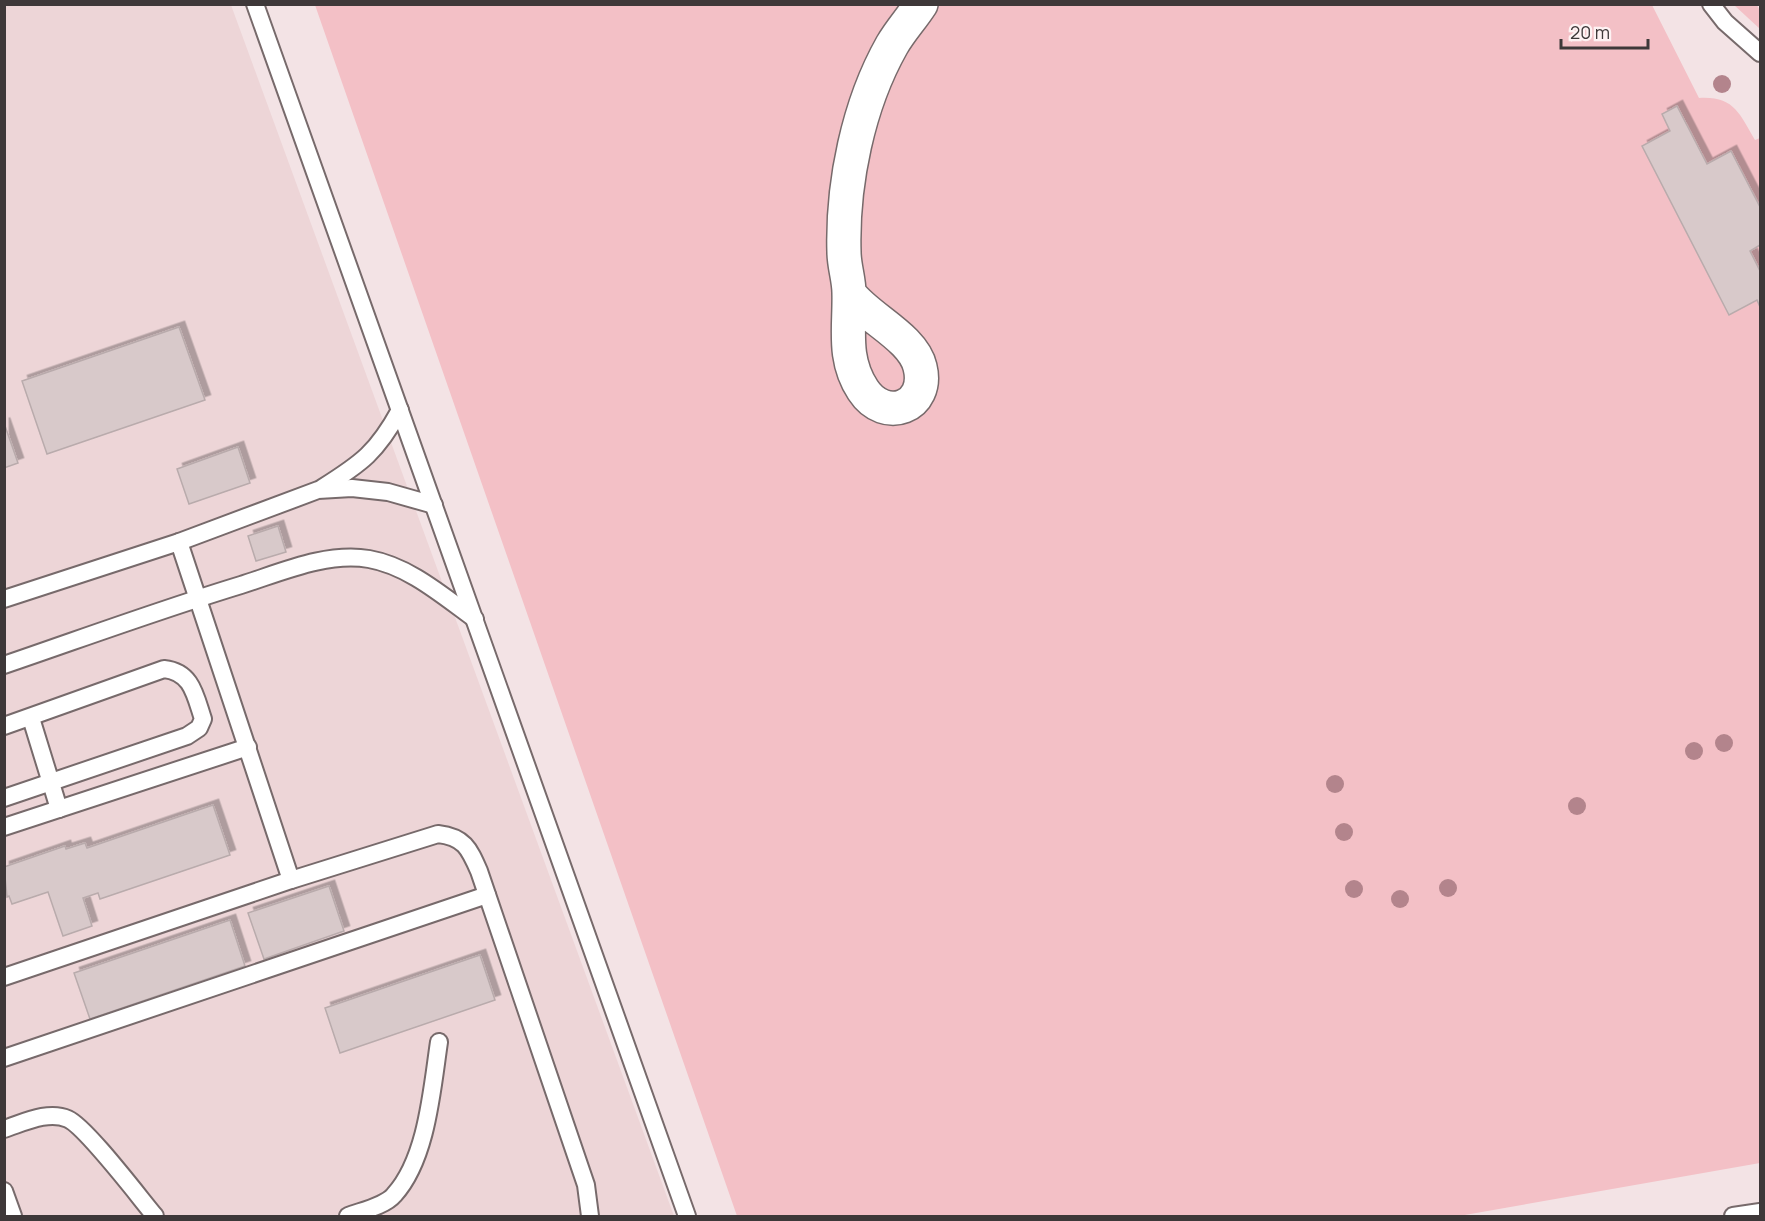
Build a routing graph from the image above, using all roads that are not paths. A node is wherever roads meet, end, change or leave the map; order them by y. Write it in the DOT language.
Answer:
graph roads {
  1 [pos="255,4"];
  2 [pos="921,4"];
  3 [pos="1711,4"];
  4 [pos="1761,53"];
  5 [pos="849,292"];
  6 [pos="400,410"];
  7 [pos="318,490"];
  8 [pos="434,505"];
  9 [pos="179,542"];
  10 [pos="198,598"];
  11 [pos="4,599"];
  12 [pos="475,619"];
  13 [pos="4,665"];
  14 [pos="31,717"];
  15 [pos="4,726"];
  16 [pos="248,747"];
  17 [pos="50,782"];
  18 [pos="4,798"];
  19 [pos="59,809"];
  20 [pos="4,827"];
  21 [pos="291,880"];
  22 [pos="487,895"];
  23 [pos="4,976"];
  24 [pos="439,1042"];
  25 [pos="4,1058"];
  26 [pos="4,1129"];
  27 [pos="4,1191"];
  28 [pos="1761,1212"];
  29 [pos="13,1216"];
  30 [pos="155,1216"];
  31 [pos="348,1216"];
  32 [pos="590,1216"];
  33 [pos="687,1216"];
  34 [pos="1733,1216"];
  1 -- 6 [label="lane"];
  2 -- 5 [label="street"];
  3 -- 4 [label="lane"];
  6 -- 7 [label="lane"];
  6 -- 8 [label="lane"];
  7 -- 8 [label="lane"];
  7 -- 9 [label="lane"];
  8 -- 12 [label="lane"];
  9 -- 10 [label="lane"];
  9 -- 11 [label="lane"];
  10 -- 12 [label="lane"];
  10 -- 13 [label="lane"];
  10 -- 16 [label="lane"];
  12 -- 33 [label="lane"];
  14 -- 15 [label="lane"];
  14 -- 17 [label="lane"];
  14 -- 17 [label="lane"];
  16 -- 19 [label="lane"];
  16 -- 21 [label="lane"];
  17 -- 18 [label="lane"];
  17 -- 19 [label="lane"];
  19 -- 20 [label="lane"];
  21 -- 22 [label="lane"];
  21 -- 23 [label="lane"];
  22 -- 25 [label="lane"];
  22 -- 32 [label="lane"];
  24 -- 31 [label="lane"];
  26 -- 30 [label="lane"];
  27 -- 29 [label="lane"];
  28 -- 34 [label="lane"];
}
